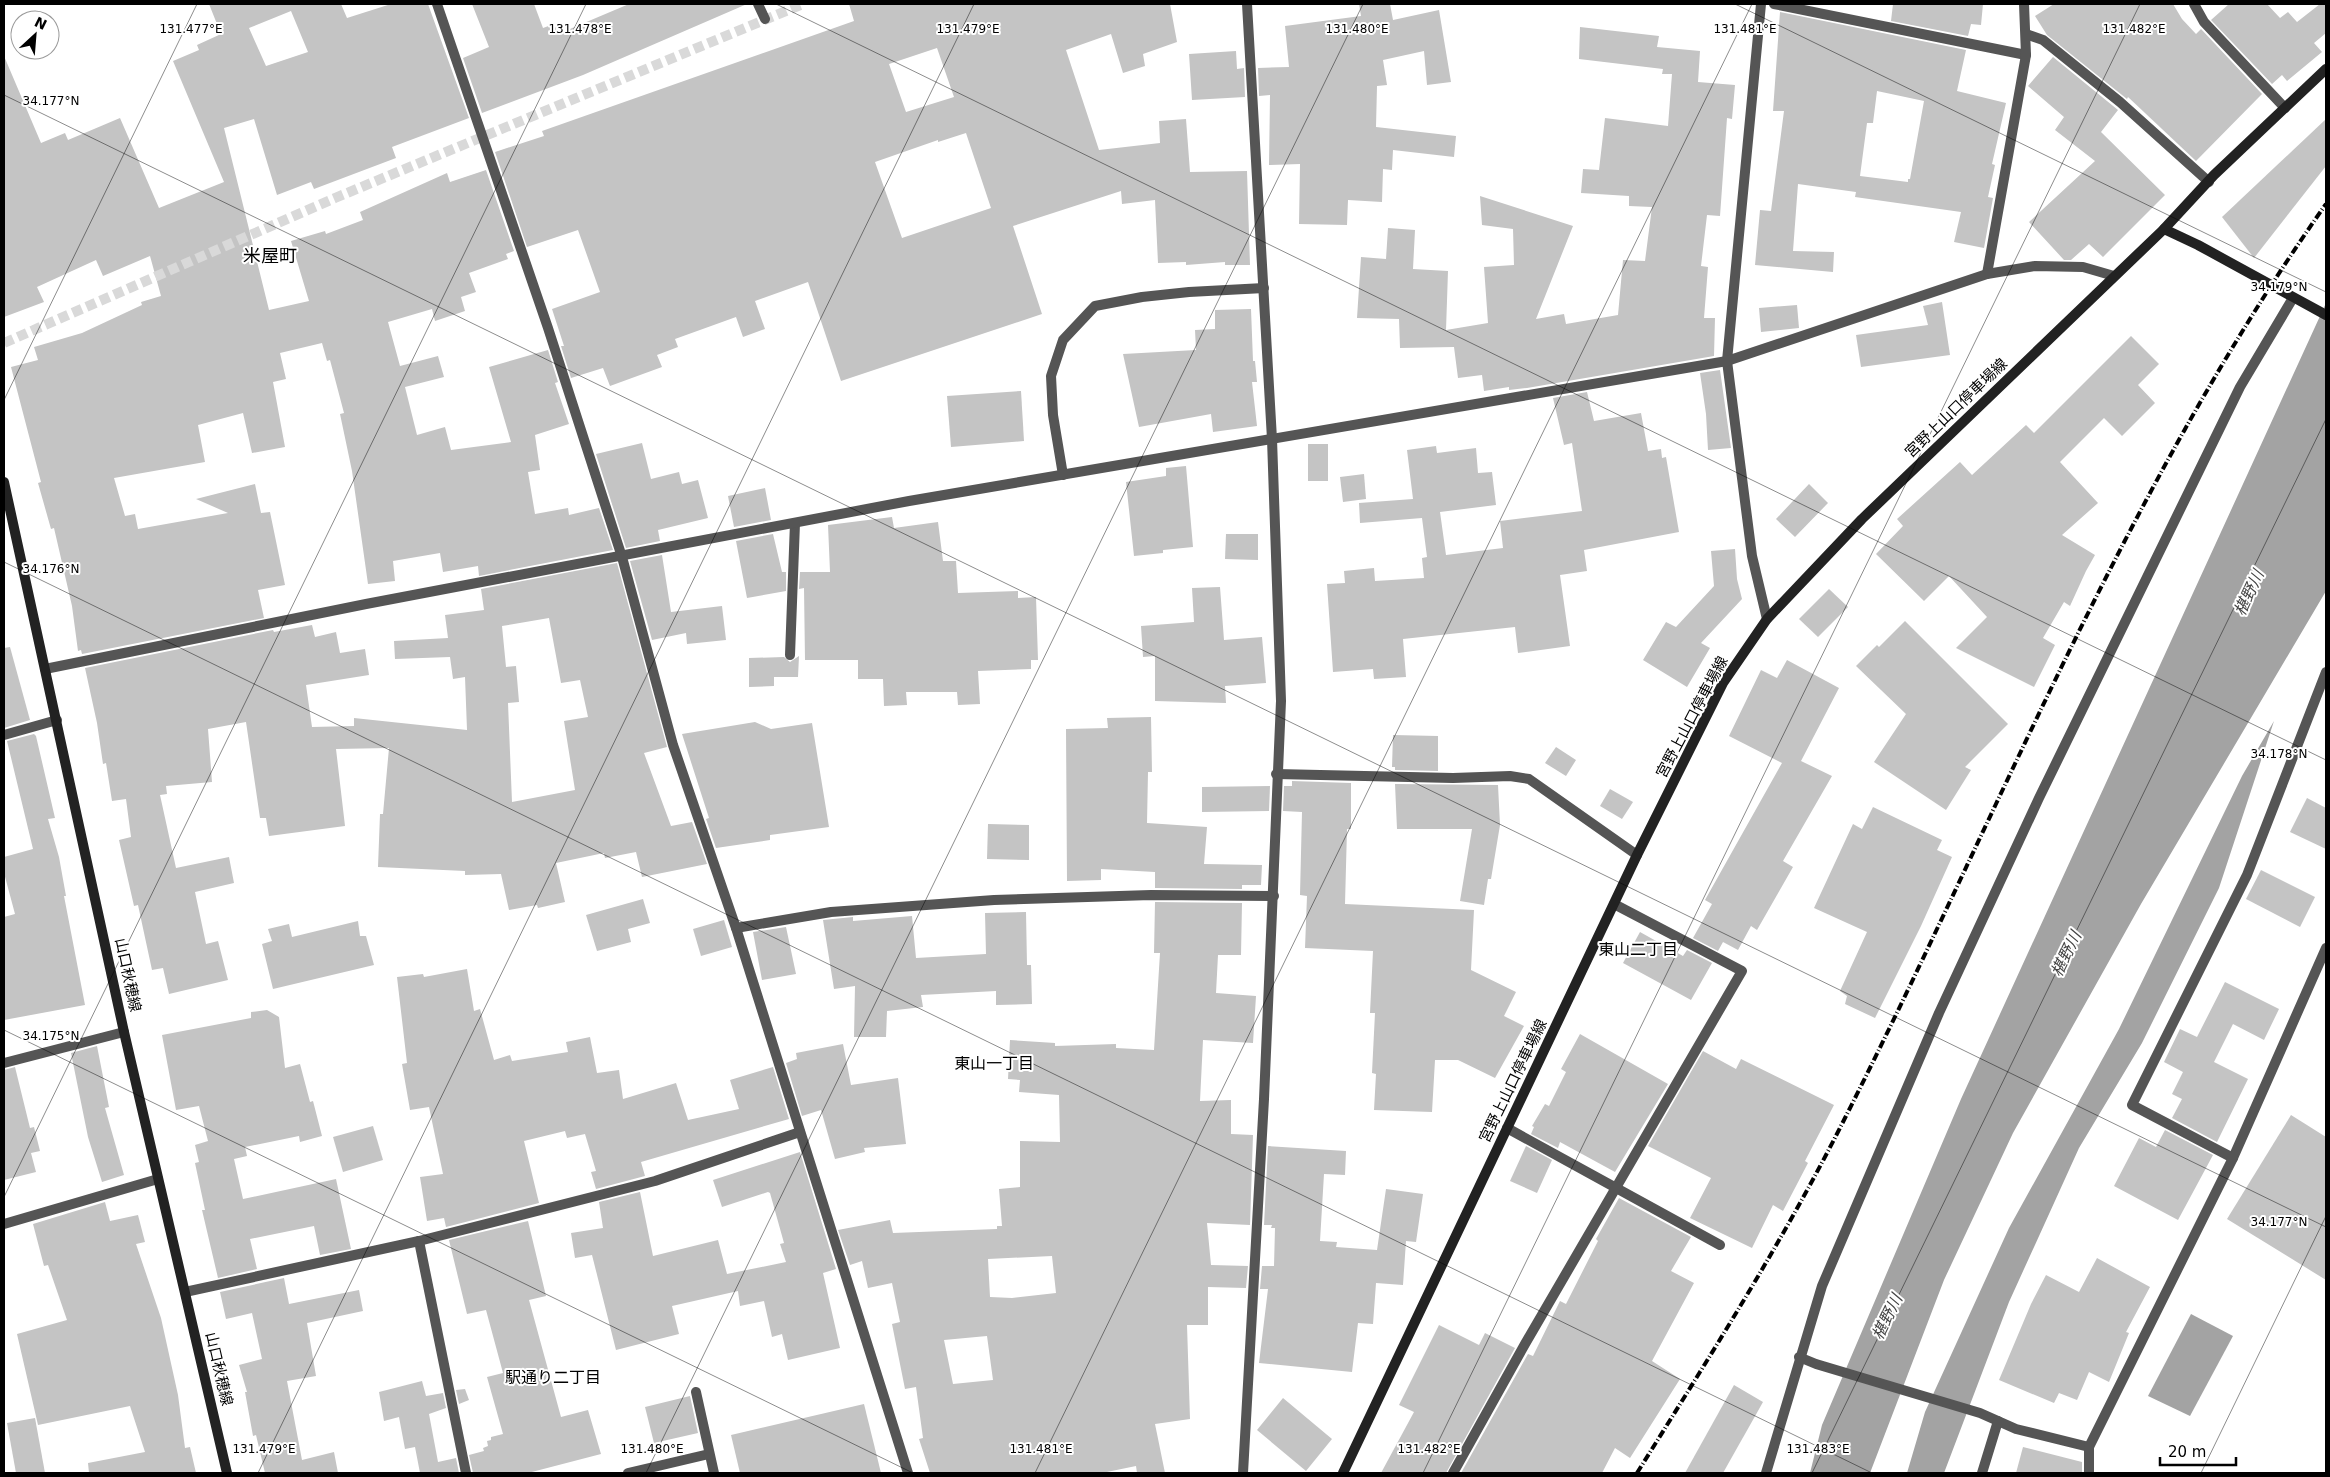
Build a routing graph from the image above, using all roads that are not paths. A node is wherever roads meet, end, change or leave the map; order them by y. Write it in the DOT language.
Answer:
graph roads {
  1 [pos="437,4"];
  2 [pos="758,4"];
  3 [pos="1247,4"];
  4 [pos="1761,4"];
  5 [pos="1774,4"];
  6 [pos="2024,4"];
  7 [pos="2194,4"];
  8 [pos="765,19"];
  9 [pos="2026,34"];
  10 [pos="2026,55"];
  11 [pos="2326,69"];
  12 [pos="2285,108"];
  13 [pos="2209,182"];
  14 [pos="2164,229"];
  15 [pos="1987,274"];
  16 [pos="2114,276"];
  17 [pos="1264,288"];
  18 [pos="2293,298"];
  19 [pos="2326,315"];
  20 [pos="1727,361"];
  21 [pos="1272,439"];
  22 [pos="1063,475"];
  23 [pos="4,482"];
  24 [pos="795,523"];
  25 [pos="622,556"];
  26 [pos="1767,619"];
  27 [pos="790,655"];
  28 [pos="45,670"];
  29 [pos="2326,672"];
  30 [pos="57,720"];
  31 [pos="4,735"];
  32 [pos="1276,774"];
  33 [pos="1637,855"];
  34 [pos="1274,896"];
  35 [pos="1614,904"];
  36 [pos="736,928"];
  37 [pos="2326,948"];
  38 [pos="124,1032"];
  39 [pos="4,1062"];
  40 [pos="1507,1128"];
  41 [pos="800,1132"];
  42 [pos="2233,1158"];
  43 [pos="158,1179"];
  44 [pos="1617,1187"];
  45 [pos="4,1224"];
  46 [pos="419,1241"];
  47 [pos="1720,1245"];
  48 [pos="186,1292"];
  49 [pos="1799,1357"];
  50 [pos="696,1392"];
  51 [pos="1998,1421"];
  52 [pos="2089,1447"];
  53 [pos="709,1454"];
  54 [pos="226,1473"];
  55 [pos="466,1473"];
  56 [pos="628,1473"];
  57 [pos="714,1473"];
  58 [pos="908,1473"];
  59 [pos="1243,1473"];
  60 [pos="1343,1473"];
  61 [pos="1453,1473"];
  62 [pos="1766,1473"];
  63 [pos="1982,1473"];
  64 [pos="2089,1473"];
  1 -- 25 [label="street"];
  2 -- 8 [label="street"];
  3 -- 17 [label="street"];
  4 -- 20 [label="street"];
  5 -- 10 [label="street"];
  6 -- 9 [label="street"];
  7 -- 12 [label="street"];
  9 -- 10 [label="street"];
  9 -- 13 [label="street"];
  10 -- 15 [label="street"];
  11 -- 12 [label="main road, 宮野上山口停車場線"];
  12 -- 13 [label="main road, 宮野上山口停車場線"];
  13 -- 14 [label="main road, 宮野上山口停車場線"];
  14 -- 16 [label="main road, 宮野上山口停車場線"];
  14 -- 18 [label="main road"];
  15 -- 16 [label="street"];
  15 -- 20 [label="street"];
  16 -- 26 [label="main road, 宮野上山口停車場線"];
  17 -- 21 [label="street"];
  17 -- 22 [label="street"];
  18 -- 19 [label="main road"];
  18 -- 49 [label="street"];
  20 -- 21 [label="street"];
  20 -- 26 [label="street"];
  21 -- 22 [label="street"];
  21 -- 32 [label="street"];
  22 -- 24 [label="street"];
  23 -- 28 [label="main road, 山口秋穂線"];
  24 -- 25 [label="street"];
  24 -- 27 [label="street"];
  25 -- 28 [label="street"];
  25 -- 36 [label="street"];
  26 -- 33 [label="main road, 宮野上山口停車場線"];
  28 -- 30 [label="main road, 山口秋穂線"];
  29 -- 42 [label="street"];
  30 -- 31 [label="street"];
  30 -- 38 [label="main road, 山口秋穂線"];
  32 -- 33 [label="street"];
  32 -- 34 [label="street"];
  33 -- 35 [label="main road, 宮野上山口停車場線"];
  34 -- 36 [label="street"];
  34 -- 59 [label="street"];
  35 -- 40 [label="main road, 宮野上山口停車場線"];
  35 -- 44 [label="street"];
  36 -- 41 [label="street"];
  37 -- 42 [label="street"];
  38 -- 39 [label="street"];
  38 -- 43 [label="main road, 山口秋穂線"];
  40 -- 44 [label="street"];
  40 -- 60 [label="main road, 宮野上山口停車場線"];
  41 -- 46 [label="street"];
  41 -- 58 [label="street"];
  42 -- 52 [label="street"];
  43 -- 45 [label="street"];
  43 -- 48 [label="main road, 山口秋穂線"];
  44 -- 47 [label="street"];
  44 -- 61 [label="street"];
  46 -- 48 [label="street"];
  46 -- 55 [label="street"];
  48 -- 54 [label="main road, 山口秋穂線"];
  49 -- 51 [label="street"];
  49 -- 62 [label="street"];
  50 -- 53 [label="street"];
  51 -- 52 [label="street"];
  51 -- 63 [label="street"];
  52 -- 64 [label="street"];
  53 -- 56 [label="street"];
  53 -- 57 [label="street"];
}
